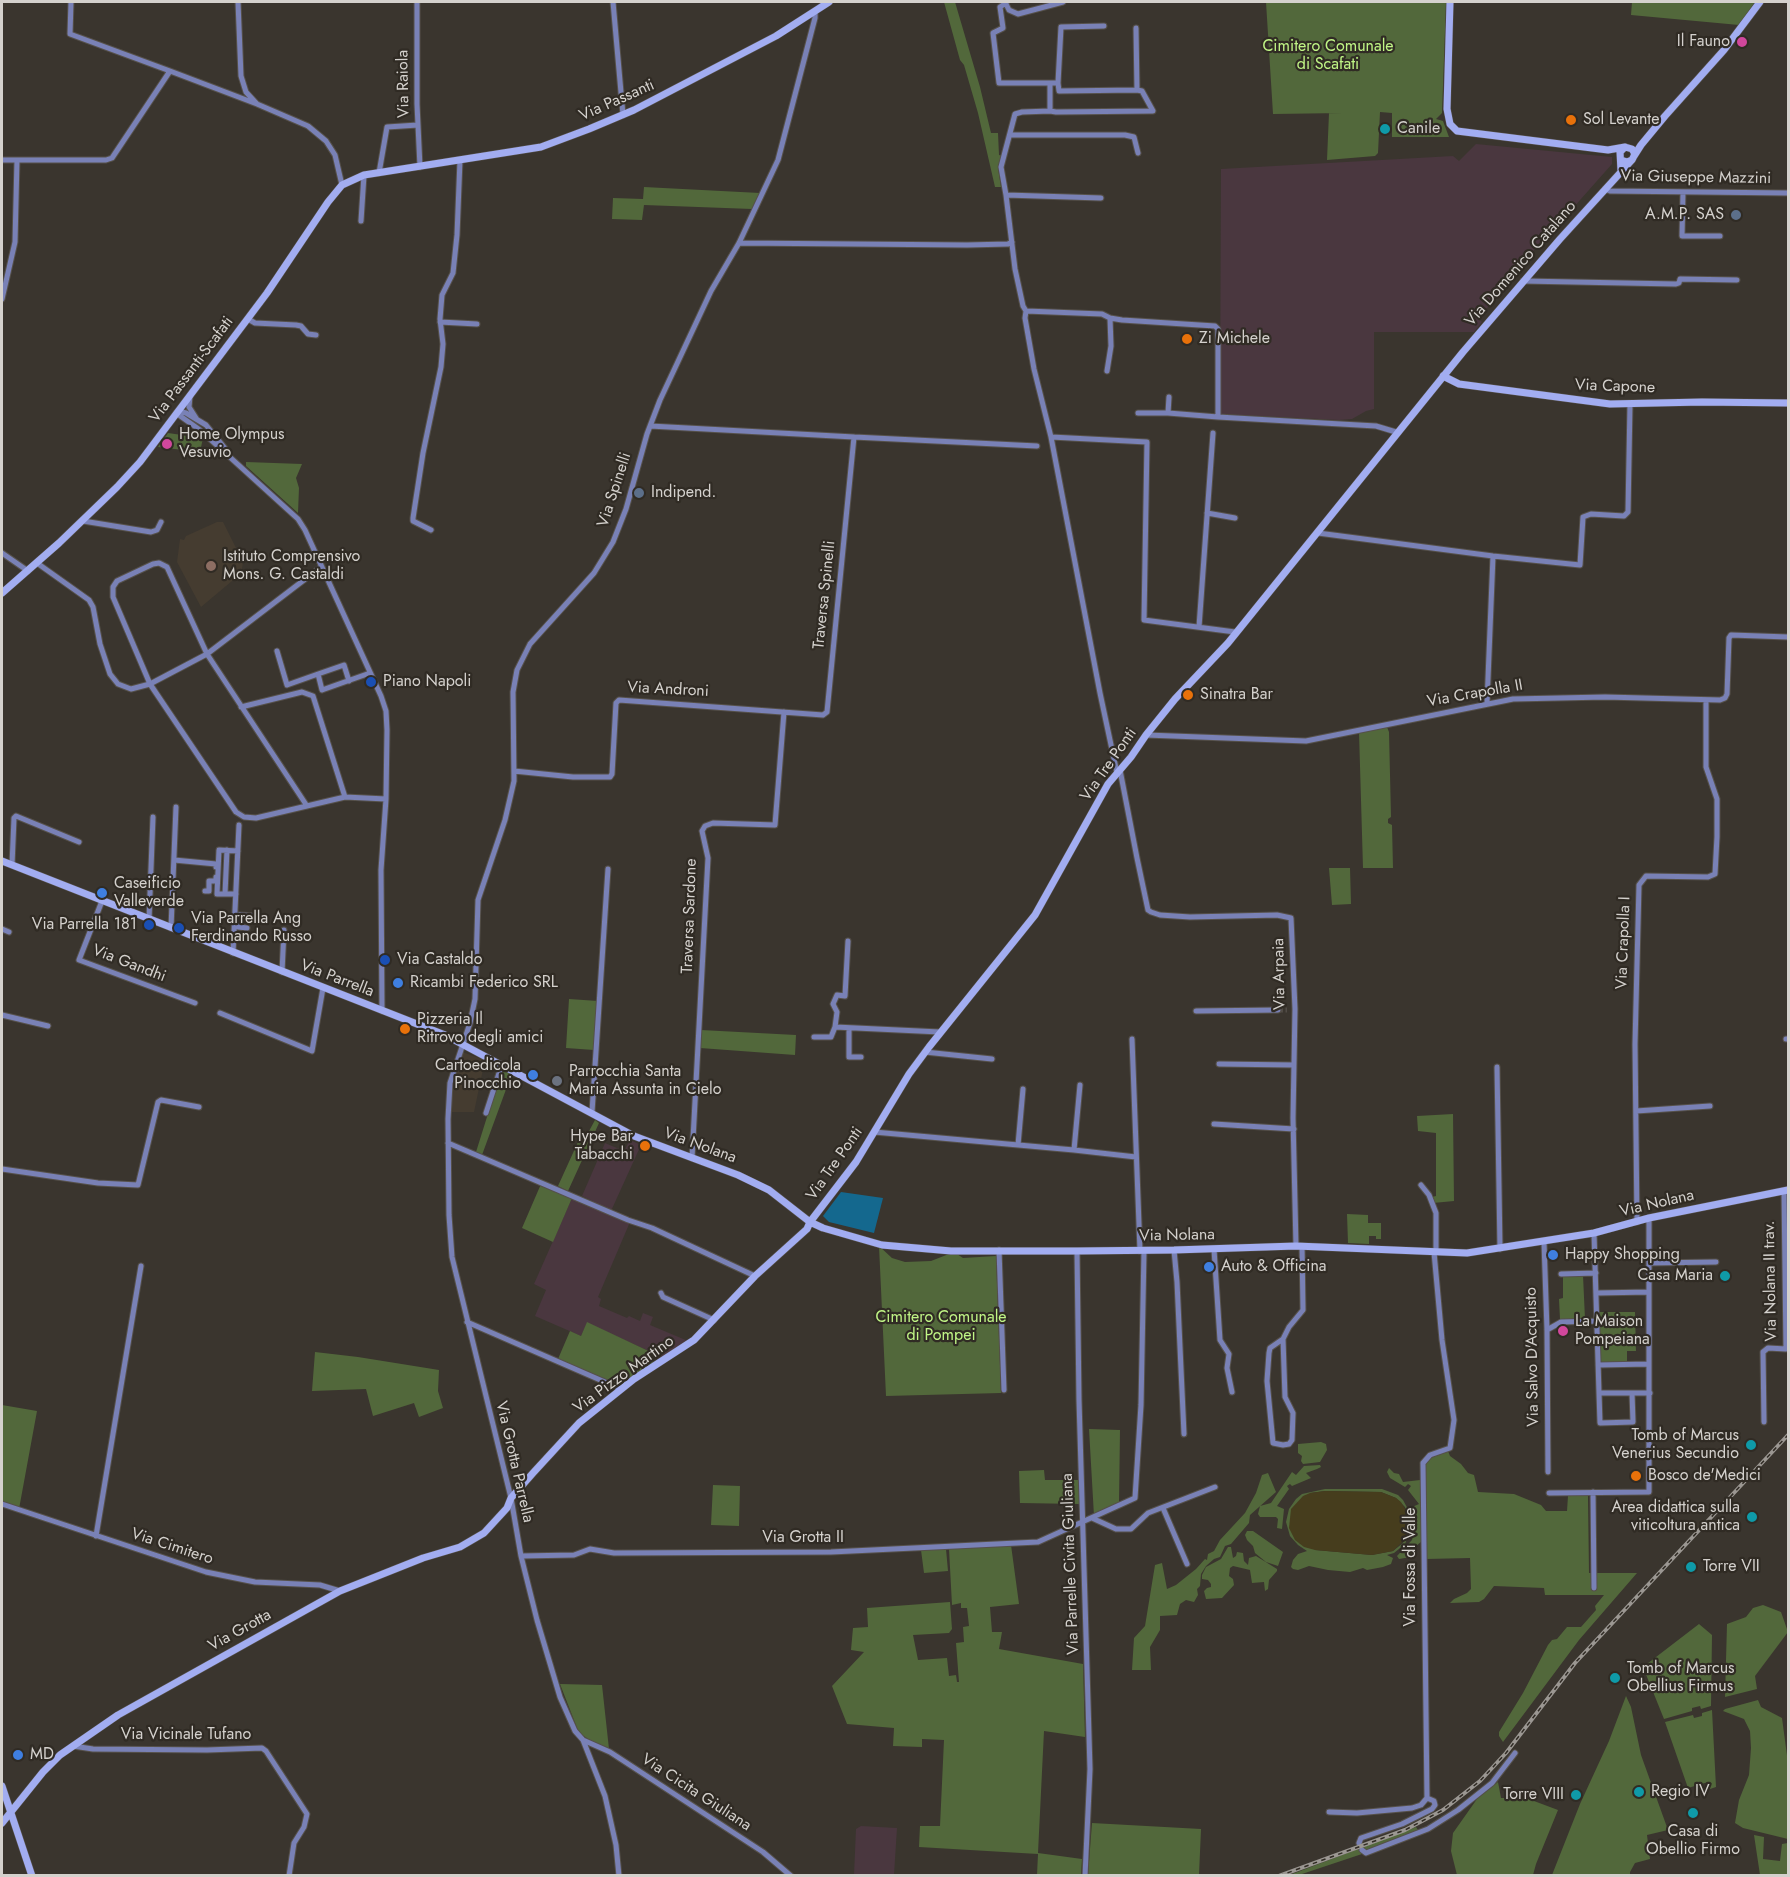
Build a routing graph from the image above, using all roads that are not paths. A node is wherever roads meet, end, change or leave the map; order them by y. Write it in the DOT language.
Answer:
graph roads {
  1 [pos="71,2"];
  2 [pos="238,2"];
  3 [pos="417,2"];
  4 [pos="613,2"];
  5 [pos="829,2"];
  6 [pos="1006,2"];
  7 [pos="1063,2"];
  8 [pos="1450,2"];
  9 [pos="1760,2"];
  10 [pos="815,12"];
  11 [pos="1104,26"];
  12 [pos="1136,28"];
  13 [pos="170,71"];
  14 [pos="1050,83"];
  15 [pos="1058,83"];
  16 [pos="1137,90"];
  17 [pos="257,104"];
  18 [pos="1050,111"];
  19 [pos="623,115"];
  20 [pos="418,125"];
  21 [pos="1011,135"];
  22 [pos="1641,145"];
  23 [pos="1628,148"];
  24 [pos="1608,150"];
  25 [pos="1138,153"];
  26 [pos="1621,159"];
  27 [pos="1633,159"];
  28 [pos="2,160"];
  29 [pos="17,160"];
  30 [pos="460,160"];
  31 [pos="420,167"];
  32 [pos="396,170"];
  33 [pos="1621,171"];
  34 [pos="379,172"];
  35 [pos="364,175"];
  36 [pos="342,185"];
  37 [pos="1605,189"];
  38 [pos="1683,192"];
  39 [pos="1788,193"];
  40 [pos="1006,195"];
  41 [pos="1101,198"];
  42 [pos="361,221"];
  43 [pos="1720,236"];
  44 [pos="1012,242"];
  45 [pos="739,243"];
  46 [pos="1737,280"];
  47 [pos="1523,281"];
  48 [pos="2,299"];
  49 [pos="1026,311"];
  50 [pos="1110,318"];
  51 [pos="248,319"];
  52 [pos="440,322"];
  53 [pos="477,324"];
  54 [pos="316,335"];
  55 [pos="1107,371"];
  56 [pos="1443,376"];
  57 [pos="190,395"];
  58 [pos="1169,397"];
  59 [pos="1788,403"];
  60 [pos="1630,404"];
  61 [pos="177,412"];
  62 [pos="1138,412"];
  63 [pos="1168,412"];
  64 [pos="1218,417"];
  65 [pos="197,419"];
  66 [pos="650,426"];
  67 [pos="1396,432"];
  68 [pos="1213,433"];
  69 [pos="854,436"];
  70 [pos="1051,436"];
  71 [pos="1037,446"];
  72 [pos="232,458"];
  73 [pos="1207,513"];
  74 [pos="1235,518"];
  75 [pos="83,521"];
  76 [pos="161,522"];
  77 [pos="431,530"];
  78 [pos="1318,533"];
  79 [pos="2,553"];
  80 [pos="1492,556"];
  81 [pos="37,563"];
  82 [pos="321,567"];
  83 [pos="28,571"];
  84 [pos="2,593"];
  85 [pos="1198,627"];
  86 [pos="1235,632"];
  87 [pos="1788,637"];
  88 [pos="277,651"];
  89 [pos="207,654"];
  90 [pos="318,674"];
  91 [pos="370,674"];
  92 [pos="349,681"];
  93 [pos="150,684"];
  94 [pos="1706,700"];
  95 [pos="1487,703"];
  96 [pos="241,707"];
  97 [pos="784,712"];
  98 [pos="1146,735"];
  99 [pos="514,771"];
  100 [pos="1119,771"];
  101 [pos="345,797"];
  102 [pos="386,799"];
  103 [pos="307,806"];
  104 [pos="176,807"];
  105 [pos="153,817"];
  106 [pos="239,825"];
  107 [pos="79,842"];
  108 [pos="238,851"];
  109 [pos="174,860"];
  110 [pos="2,861"];
  111 [pos="12,865"];
  112 [pos="608,869"];
  113 [pos="205,891"];
  114 [pos="236,894"];
  115 [pos="102,901"];
  116 [pos="257,916"];
  117 [pos="149,920"];
  118 [pos="171,928"];
  119 [pos="247,928"];
  120 [pos="2,929"];
  121 [pos="284,930"];
  122 [pos="9,932"];
  123 [pos="848,941"];
  124 [pos="233,953"];
  125 [pos="282,972"];
  126 [pos="323,988"];
  127 [pos="195,1003"];
  128 [pos="1278,1010"];
  129 [pos="1287,1010"];
  130 [pos="1295,1010"];
  131 [pos="382,1011"];
  132 [pos="1196,1011"];
  133 [pos="220,1013"];
  134 [pos="2,1015"];
  135 [pos="48,1026"];
  136 [pos="834,1027"];
  137 [pos="849,1028"];
  138 [pos="940,1032"];
  139 [pos="814,1037"];
  140 [pos="1132,1040"];
  141 [pos="462,1043"];
  142 [pos="925,1052"];
  143 [pos="861,1057"];
  144 [pos="992,1059"];
  145 [pos="502,1064"];
  146 [pos="1219,1064"];
  147 [pos="1294,1065"];
  148 [pos="1497,1067"];
  149 [pos="1080,1085"];
  150 [pos="1023,1089"];
  151 [pos="1710,1106"];
  152 [pos="199,1107"];
  153 [pos="1636,1111"];
  154 [pos="592,1112"];
  155 [pos="486,1113"];
  156 [pos="1214,1124"];
  157 [pos="1294,1130"];
  158 [pos="874,1132"];
  159 [pos="448,1143"];
  160 [pos="1018,1145"];
  161 [pos="1074,1150"];
  162 [pos="1136,1157"];
  163 [pos="692,1158"];
  164 [pos="2,1169"];
  165 [pos="1421,1185"];
  166 [pos="1786,1191"];
  167 [pos="1649,1218"];
  168 [pos="810,1222"];
  169 [pos="1637,1222"];
  170 [pos="1594,1233"];
  171 [pos="1544,1242"];
  172 [pos="1299,1246"];
  173 [pos="1500,1249"];
  174 [pos="999,1250"];
  175 [pos="1214,1250"];
  176 [pos="1077,1251"];
  177 [pos="1142,1251"];
  178 [pos="1174,1251"];
  179 [pos="1436,1252"];
  180 [pos="1716,1262"];
  181 [pos="1649,1263"];
  182 [pos="141,1266"];
  183 [pos="1596,1273"];
  184 [pos="1561,1274"];
  185 [pos="754,1276"];
  186 [pos="1649,1292"];
  187 [pos="661,1293"];
  188 [pos="1597,1293"];
  189 [pos="714,1320"];
  190 [pos="1598,1321"];
  191 [pos="467,1322"];
  192 [pos="1547,1330"];
  193 [pos="1283,1339"];
  194 [pos="1649,1364"];
  195 [pos="1599,1365"];
  196 [pos="621,1389"];
  197 [pos="1004,1390"];
  198 [pos="1232,1392"];
  199 [pos="1599,1393"];
  200 [pos="1632,1393"];
  201 [pos="1650,1393"];
  202 [pos="1764,1422"];
  203 [pos="1184,1434"];
  204 [pos="1548,1472"];
  205 [pos="1215,1487"];
  206 [pos="1593,1492"];
  207 [pos="1549,1493"];
  208 [pos="511,1498"];
  209 [pos="2,1504"];
  210 [pos="1163,1508"];
  211 [pos="1092,1518"];
  212 [pos="1083,1522"];
  213 [pos="96,1536"];
  214 [pos="521,1556"];
  215 [pos="1187,1564"];
  216 [pos="1594,1588"];
  217 [pos="340,1591"];
  218 [pos="583,1740"];
  219 [pos="73,1746"];
  220 [pos="1515,1753"];
  221 [pos="2,1786"];
  222 [pos="1427,1797"];
  223 [pos="11,1812"];
  224 [pos="1329,1812"];
  225 [pos="2,1822"];
  226 [pos="1359,1843"];
  227 [pos="1362,1850"];
  228 [pos="32,1875"];
  229 [pos="289,1875"];
  230 [pos="619,1875"];
  231 [pos="791,1875"];
  232 [pos="1085,1875"];
  1 -- 13 [label="street"];
  2 -- 17 [label="street"];
  3 -- 20 [label="street, Via Raiola"];
  4 -- 19 [label="street"];
  5 -- 10 [label="street, Via Passanti"];
  6 -- 7 [label="street"];
  6 -- 14 [label="street"];
  8 -- 24 [label="street"];
  9 -- 22 [label="street, Via Domenico Catalano"];
  10 -- 19 [label="street, Via Passanti"];
  10 -- 45 [label="street, Via Spinelli"];
  11 -- 15 [label="street"];
  12 -- 16 [label="street"];
  13 -- 17 [label="street"];
  13 -- 29 [label="street"];
  14 -- 15 [label="street"];
  14 -- 18 [label="street"];
  15 -- 16 [label="street"];
  16 -- 18 [label="street"];
  17 -- 36 [label="street"];
  18 -- 21 [label="street"];
  19 -- 30 [label="street, Via Passanti"];
  20 -- 31 [label="street, Via Raiola"];
  20 -- 34 [label="street"];
  21 -- 25 [label="street"];
  21 -- 40 [label="street"];
  22 -- 23 [label="street"];
  22 -- 27 [label="street, Via Domenico Catalano"];
  23 -- 24 [label="street"];
  23 -- 26 [label="street"];
  23 -- 27 [label="street"];
  24 -- 26 [label="street"];
  26 -- 27 [label="street"];
  26 -- 33 [label="street"];
  27 -- 33 [label="street, Via Domenico Catalano"];
  28 -- 29 [label="street"];
  29 -- 48 [label="street"];
  30 -- 31 [label="street, Via Passanti"];
  30 -- 52 [label="street"];
  31 -- 32 [label="street, Via Passanti"];
  32 -- 34 [label="street, Via Passanti-Scafati"];
  33 -- 37 [label="street, Via Domenico Catalano"];
  34 -- 35 [label="street, Via Passanti-Scafati"];
  35 -- 36 [label="street, Via Passanti-Scafati"];
  35 -- 42 [label="street"];
  36 -- 51 [label="street, Via Passanti-Scafati"];
  37 -- 38 [label="street, Via Giuseppe Mazzini"];
  37 -- 47 [label="street, Via Domenico Catalano"];
  38 -- 39 [label="street, Via Giuseppe Mazzini"];
  38 -- 43 [label="street"];
  40 -- 41 [label="street"];
  40 -- 44 [label="street"];
  44 -- 45 [label="street"];
  44 -- 49 [label="street"];
  45 -- 66 [label="street, Via Spinelli"];
  46 -- 47 [label="street"];
  47 -- 56 [label="street, Via Domenico Catalano"];
  49 -- 50 [label="street"];
  49 -- 70 [label="street"];
  50 -- 55 [label="street"];
  50 -- 64 [label="street"];
  51 -- 54 [label="street"];
  51 -- 57 [label="street, Via Passanti-Scafati"];
  52 -- 53 [label="street"];
  52 -- 77 [label="street"];
  56 -- 60 [label="street, Via Capone"];
  56 -- 67 [label="street, Via Tre Ponti"];
  57 -- 61 [label="street, Via Passanti-Scafati"];
  57 -- 65 [label="street"];
  58 -- 63 [label="street"];
  59 -- 60 [label="street, Via Capone"];
  60 -- 80 [label="street"];
  61 -- 65 [label="street"];
  61 -- 72 [label="street"];
  61 -- 75 [label="street, Via Passanti-Scafati"];
  62 -- 63 [label="street"];
  63 -- 64 [label="street"];
  64 -- 67 [label="street"];
  65 -- 72 [label="street"];
  66 -- 69 [label="street"];
  66 -- 99 [label="street, Via Spinelli"];
  67 -- 78 [label="street, Via Tre Ponti"];
  68 -- 73 [label="street"];
  69 -- 71 [label="street"];
  69 -- 97 [label="street, Traversa Spinelli"];
  70 -- 85 [label="street"];
  70 -- 100 [label="street"];
  72 -- 82 [label="street"];
  73 -- 74 [label="street"];
  73 -- 85 [label="street"];
  75 -- 76 [label="street"];
  75 -- 81 [label="street, Via Passanti-Scafati"];
  78 -- 80 [label="street"];
  78 -- 86 [label="street, Via Tre Ponti"];
  79 -- 83 [label="street"];
  80 -- 95 [label="street"];
  81 -- 83 [label="street, Via Passanti-Scafati"];
  81 -- 93 [label="street"];
  82 -- 89 [label="street"];
  82 -- 91 [label="street"];
  83 -- 84 [label="street, Via Passanti-Scafati"];
  85 -- 86 [label="street"];
  86 -- 98 [label="street, Via Tre Ponti"];
  87 -- 94 [label="street"];
  88 -- 90 [label="street"];
  89 -- 93 [label="street"];
  89 -- 93 [label="street"];
  89 -- 96 [label="street"];
  90 -- 92 [label="street"];
  90 -- 92 [label="street"];
  91 -- 92 [label="street"];
  91 -- 102 [label="street"];
  93 -- 103 [label="street"];
  94 -- 95 [label="street, Via Crapolla II"];
  94 -- 153 [label="street, Via Crapolla I"];
  95 -- 98 [label="street, Via Crapolla II"];
  96 -- 101 [label="street"];
  96 -- 103 [label="street"];
  97 -- 99 [label="street, Via Androni"];
  97 -- 163 [label="street, Traversa Sardone"];
  98 -- 100 [label="street, Via Tre Ponti"];
  99 -- 141 [label="street, Via Spinelli"];
  100 -- 130 [label="street, Via Arpaia"];
  100 -- 138 [label="street, Via Tre Ponti"];
  101 -- 102 [label="street"];
  101 -- 103 [label="street"];
  102 -- 131 [label="street"];
  104 -- 109 [label="street"];
  105 -- 117 [label="street"];
  106 -- 108 [label="street"];
  107 -- 111 [label="street"];
  108 -- 114 [label="street"];
  108 -- 114 [label="street"];
  109 -- 113 [label="street"];
  109 -- 118 [label="street"];
  110 -- 111 [label="street, Via Parrella"];
  111 -- 115 [label="street, Via Parrella"];
  112 -- 154 [label="street"];
  114 -- 124 [label="street"];
  115 -- 117 [label="street, Via Parrella"];
  115 -- 127 [label="street, Via Gandhi"];
  116 -- 119 [label="street"];
  117 -- 118 [label="street, Via Parrella"];
  118 -- 124 [label="street, Via Parrella"];
  120 -- 122 [label="street"];
  121 -- 125 [label="street"];
  123 -- 136 [label="street"];
  124 -- 125 [label="street, Via Parrella"];
  125 -- 126 [label="street, Via Parrella"];
  126 -- 131 [label="street, Via Parrella"];
  126 -- 133 [label="street"];
  128 -- 132 [label="street"];
  129 -- 130 [label="street"];
  130 -- 147 [label="street, Via Arpaia"];
  131 -- 141 [label="street, Via Parrella"];
  134 -- 135 [label="street"];
  136 -- 137 [label="street"];
  136 -- 139 [label="street"];
  137 -- 138 [label="street"];
  137 -- 143 [label="street"];
  138 -- 142 [label="street, Via Tre Ponti"];
  140 -- 162 [label="street"];
  141 -- 145 [label="street, Via Nolana"];
  141 -- 159 [label="street, Via Grotta Parrella"];
  142 -- 144 [label="street"];
  142 -- 158 [label="street, Via Tre Ponti"];
  145 -- 154 [label="street, Via Nolana"];
  145 -- 155 [label="street"];
  146 -- 147 [label="street"];
  147 -- 157 [label="street, Via Arpaia"];
  148 -- 173 [label="street"];
  149 -- 161 [label="street"];
  150 -- 160 [label="street"];
  151 -- 153 [label="street"];
  152 -- 164 [label="street"];
  153 -- 169 [label="street, Via Crapolla I"];
  154 -- 163 [label="street, Via Nolana"];
  156 -- 157 [label="street"];
  157 -- 172 [label="street, Via Arpaia"];
  158 -- 160 [label="street"];
  158 -- 168 [label="street, Via Tre Ponti"];
  159 -- 185 [label="street"];
  159 -- 191 [label="street, Via Grotta Parrella"];
  160 -- 161 [label="street"];
  161 -- 162 [label="street"];
  162 -- 177 [label="street"];
  163 -- 168 [label="street, Via Nolana"];
  165 -- 179 [label="street"];
  166 -- 167 [label="street, Via Nolana"];
  166 -- 202 [label="street, Via Nolana II trav."];
  167 -- 169 [label="street, Via Nolana"];
  167 -- 181 [label="street"];
  168 -- 174 [label="street, Via Nolana"];
  168 -- 185 [label="street, Via Pizzo Martino"];
  169 -- 170 [label="street, Via Nolana"];
  170 -- 171 [label="street, Via Nolana"];
  170 -- 183 [label="street"];
  171 -- 173 [label="street, Via Nolana"];
  171 -- 192 [label="street, Via Salvo D'Acquisto"];
  172 -- 175 [label="street, Via Nolana"];
  172 -- 179 [label="street, Via Nolana"];
  172 -- 193 [label="street, Via Arpaia"];
  173 -- 179 [label="street, Via Nolana"];
  174 -- 176 [label="street, Via Nolana"];
  174 -- 197 [label="street"];
  175 -- 178 [label="street, Via Nolana"];
  175 -- 198 [label="street"];
  176 -- 177 [label="street, Via Nolana"];
  176 -- 212 [label="street, Via Parrelle Civita Giuliana"];
  177 -- 178 [label="street, Via Nolana"];
  177 -- 211 [label="street, Via Grotta II"];
  178 -- 203 [label="street"];
  179 -- 222 [label="street, Via Fossa di Valle"];
  180 -- 181 [label="street"];
  181 -- 186 [label="street"];
  182 -- 213 [label="street"];
  183 -- 184 [label="street"];
  183 -- 188 [label="street"];
  185 -- 189 [label="street, Via Pizzo Martino"];
  186 -- 188 [label="street"];
  186 -- 194 [label="street"];
  187 -- 189 [label="street"];
  188 -- 190 [label="street"];
  189 -- 196 [label="street, Via Pizzo Martino"];
  190 -- 192 [label="street"];
  190 -- 195 [label="street"];
  191 -- 196 [label="street"];
  191 -- 208 [label="street, Via Grotta Parrella"];
  192 -- 204 [label="street, Via Salvo D'Acquisto"];
  193 -- 193 [label="street, Via Arpaia"];
  194 -- 195 [label="street"];
  194 -- 201 [label="street"];
  195 -- 199 [label="street"];
  196 -- 208 [label="street, Via Pizzo Martino"];
  199 -- 200 [label="street"];
  199 -- 200 [label="street"];
  200 -- 201 [label="street"];
  201 -- 206 [label="street"];
  205 -- 210 [label="street"];
  206 -- 207 [label="street"];
  206 -- 216 [label="street"];
  208 -- 214 [label="street, Via Grotta Parrella"];
  208 -- 217 [label="street, Via Grotta"];
  209 -- 213 [label="street, Via Cimitero"];
  210 -- 211 [label="street"];
  210 -- 215 [label="street"];
  211 -- 212 [label="street, Via Grotta II"];
  212 -- 214 [label="street, Via Grotta II"];
  212 -- 232 [label="street, Via Parrelle Civita Giuliana"];
  213 -- 217 [label="street, Via Cimitero"];
  214 -- 218 [label="street, Via Grotta Parrella"];
  217 -- 219 [label="street, Via Grotta"];
  218 -- 230 [label="street, Via Grotta Parrella"];
  218 -- 231 [label="street, Via Cicita Giuliana"];
  219 -- 223 [label="street, Via Grotta"];
  219 -- 229 [label="street, Via Vicinale Tufano"];
  220 -- 227 [label="street"];
  221 -- 223 [label="street"];
  222 -- 224 [label="street"];
  222 -- 226 [label="street"];
  223 -- 225 [label="street, Via Grotta"];
  223 -- 228 [label="street"];
}
